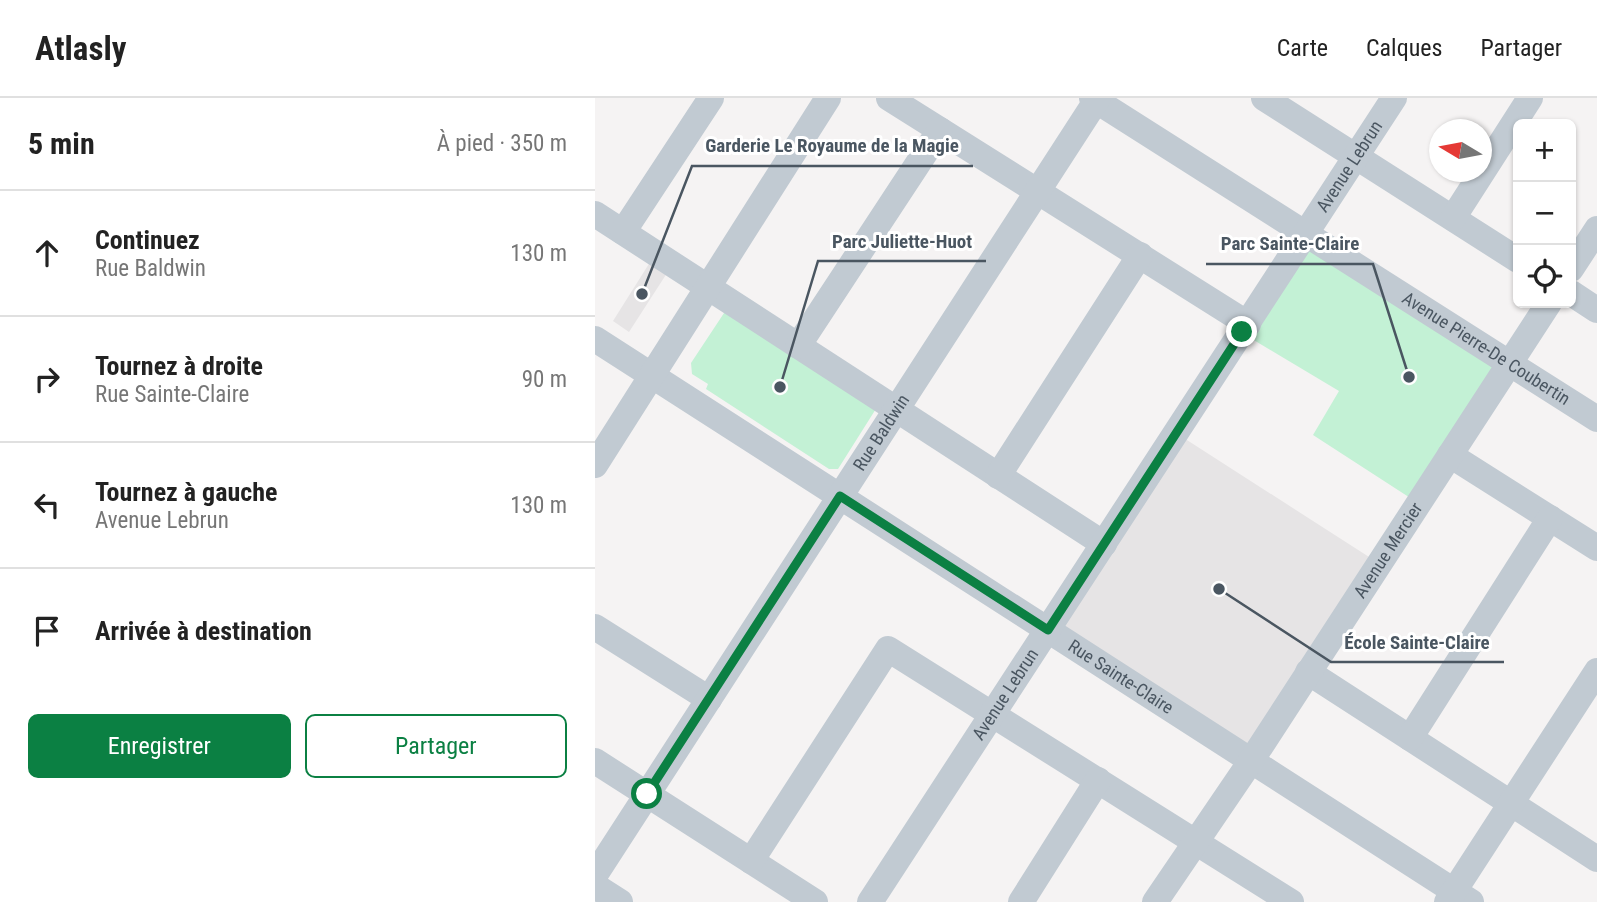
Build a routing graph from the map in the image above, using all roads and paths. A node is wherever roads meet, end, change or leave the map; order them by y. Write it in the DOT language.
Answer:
graph roads {
  1 [pos="711,98"];
  2 [pos="828,98"];
  3 [pos="889,98"];
  4 [pos="1264,98"];
  5 [pos="1394,98"];
  6 [pos="1530,98"];
  7 [pos="1095,99"];
  8 [pos="940,130"];
  9 [pos="1356,157"];
  10 [pos="1038,191"];
  11 [pos="595,214"];
  12 [pos="1453,218"];
  13 [pos="1597,229"];
  14 [pos="623,232"];
  15 [pos="1307,234"];
  16 [pos="1140,255"];
  17 [pos="1513,257"];
  18 [pos="1576,262"];
  19 [pos="707,287"];
  20 [pos="1576,296"];
  21 [pos="1546,308"];
  22 [pos="1597,310"];
  23 [pos="1248,324"];
  24 [pos="595,339"];
  25 [pos="798,346"];
  26 [pos="1510,363"];
  27 [pos="651,377"];
  28 [pos="896,410"];
  29 [pos="1597,419"];
  30 [pos="1450,455"];
  31 [pos="596,462"];
  32 [pos="998,475"];
  33 [pos="840,496"];
  34 [pos="1550,519"];
  35 [pos="1104,544"];
  36 [pos="1597,548"];
  37 [pos="595,627"];
  38 [pos="1048,630"];
  39 [pos="1597,671"];
  40 [pos="1308,672"];
  41 [pos="709,699"];
  42 [pos="993,714"];
  43 [pos="1410,738"];
  44 [pos="595,761"];
  45 [pos="1251,761"];
  46 [pos="1098,780"];
  47 [pos="647,794"];
  48 [pos="1511,803"];
  49 [pos="1196,842"];
  50 [pos="1597,859"];
  51 [pos="751,861"];
  52 [pos="595,874"];
  53 [pos="595,886"];
  54 [pos="1457,899"];
  55 [pos="620,902"];
  56 [pos="815,902"];
  57 [pos="870,902"];
  58 [pos="1021,902"];
  59 [pos="1155,902"];
  60 [pos="1291,902"];
  1 -- 14 [label="street"];
  2 -- 19 [label="street"];
  3 -- 8 [label="street"];
  4 -- 9 [label="street"];
  5 -- 9 [label="street, Avenue Lebrun"];
  6 -- 12 [label="street"];
  7 -- 10 [label="street, Rue Baldwin"];
  7 -- 15 [label="street, Avenue Pierre-De Coubertin"];
  8 -- 10 [label="street"];
  8 -- 25 [label="street"];
  9 -- 12 [label="street"];
  9 -- 15 [label="street, Avenue Lebrun"];
  10 -- 16 [label="street"];
  10 -- 28 [label="street, Rue Baldwin"];
  11 -- 14 [label="street"];
  12 -- 17 [label="street"];
  13 -- 18 [label="street"];
  14 -- 19 [label="street"];
  15 -- 23 [label="street, Avenue Lebrun"];
  15 -- 26 [label="street, Avenue Pierre-De Coubertin"];
  16 -- 23 [label="street"];
  16 -- 32 [label="street"];
  19 -- 25 [label="street"];
  19 -- 27 [label="street"];
  20 -- 22 [label="street"];
  21 -- 26 [label="street, Avenue Mercier"];
  23 -- 35 [label="street, Avenue Lebrun"];
  24 -- 27 [label="street, Rue Sainte-Claire"];
  25 -- 28 [label="street"];
  26 -- 29 [label="street, Avenue Pierre-De Coubertin"];
  26 -- 30 [label="street, Avenue Mercier"];
  27 -- 31 [label="street"];
  27 -- 33 [label="street, Rue Sainte-Claire"];
  28 -- 32 [label="street"];
  28 -- 33 [label="street, Rue Baldwin"];
  30 -- 34 [label="street"];
  30 -- 40 [label="street, Avenue Mercier"];
  32 -- 35 [label="street"];
  33 -- 38 [label="street, Rue Sainte-Claire"];
  33 -- 41 [label="street, Rue Baldwin"];
  34 -- 36 [label="street"];
  34 -- 43 [label="street"];
  35 -- 38 [label="street, Avenue Lebrun"];
  37 -- 41 [label="street"];
  38 -- 42 [label="street, Avenue Lebrun"];
  38 -- 45 [label="street, Rue Sainte-Claire"];
  39 -- 48 [label="street"];
  40 -- 43 [label="street"];
  40 -- 45 [label="street, Avenue Mercier"];
  41 -- 47 [label="street, Rue Baldwin"];
  42 -- 46 [label="street"];
  42 -- 51 [label="street"];
  42 -- 57 [label="street, Avenue Lebrun"];
  43 -- 48 [label="street"];
  44 -- 47 [label="street"];
  45 -- 49 [label="street, Avenue Mercier"];
  45 -- 54 [label="street, Rue Sainte-Claire"];
  46 -- 49 [label="street"];
  46 -- 58 [label="street"];
  47 -- 51 [label="street"];
  47 -- 52 [label="street, Rue Baldwin"];
  48 -- 50 [label="street"];
  48 -- 54 [label="street"];
  49 -- 59 [label="street, Avenue Mercier"];
  49 -- 60 [label="street"];
  51 -- 56 [label="street"];
  53 -- 55 [label="street"];
}
